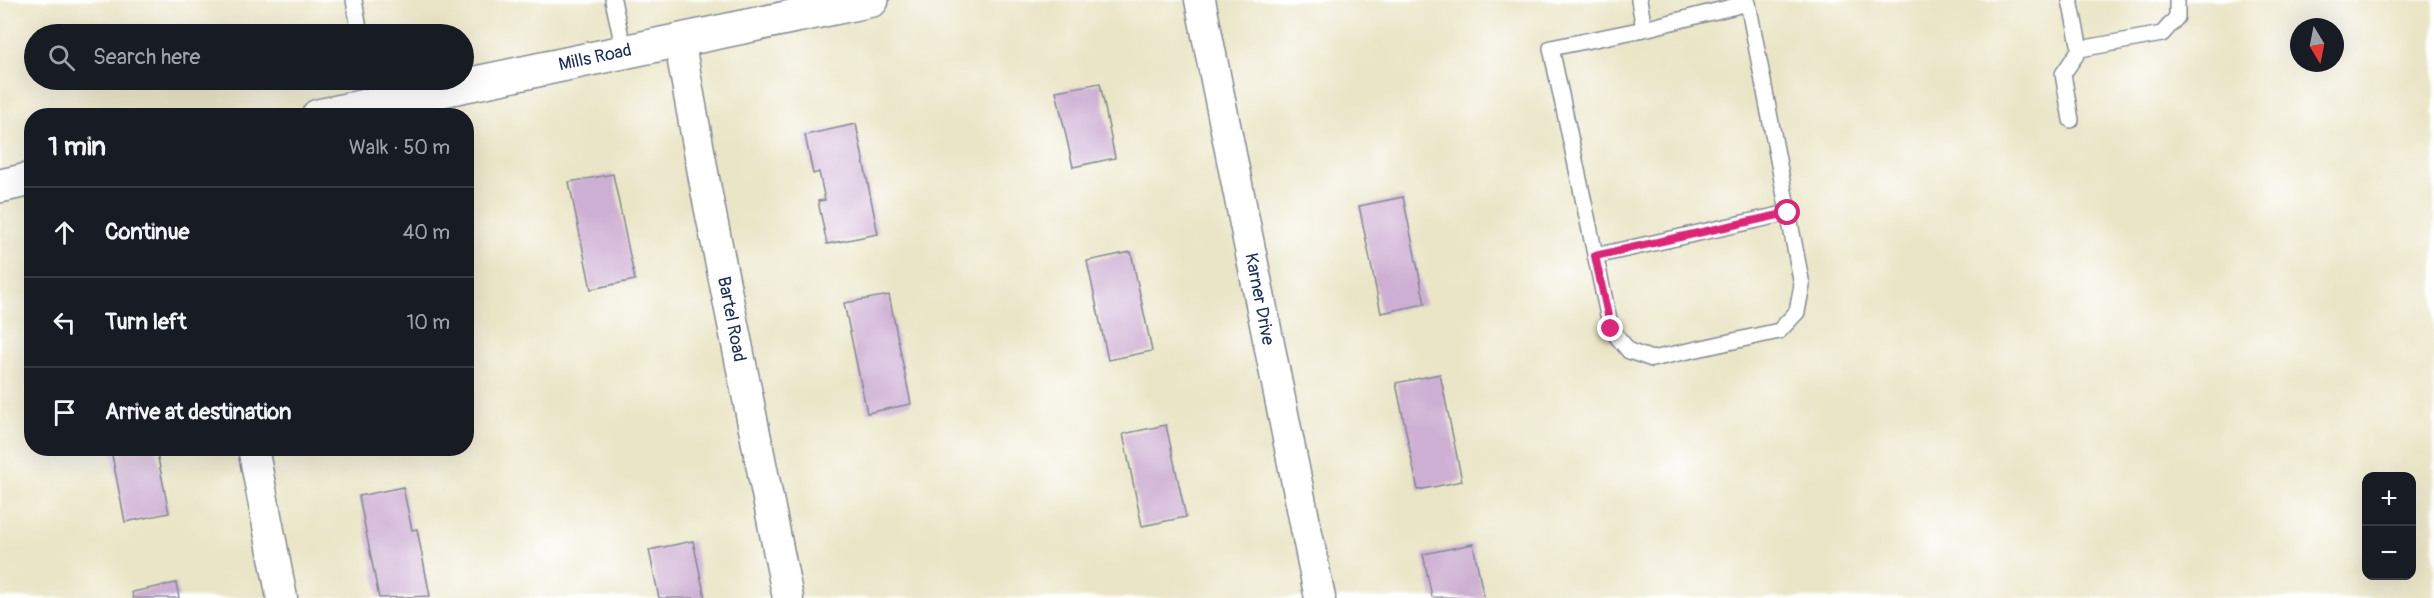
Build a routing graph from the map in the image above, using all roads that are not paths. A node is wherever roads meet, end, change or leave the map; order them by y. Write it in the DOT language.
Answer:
graph roads {
  1 [pos="354,0"];
  2 [pos="613,0"];
  3 [pos="872,0"];
  4 [pos="1200,0"];
  5 [pos="1639,0"];
  6 [pos="2070,0"];
  7 [pos="2177,0"];
  8 [pos="358,24"];
  9 [pos="1644,29"];
  10 [pos="680,39"];
  11 [pos="2080,49"];
  12 [pos="624,51"];
  13 [pos="474,75"];
  14 [pos="376,91"];
  15 [pos="337,108"];
  16 [pos="2071,120"];
  17 [pos="24,181"];
  18 [pos="0,186"];
  19 [pos="1788,213"];
  20 [pos="1595,256"];
  21 [pos="255,456"];
  22 [pos="282,598"];
  23 [pos="788,598"];
  24 [pos="1320,598"];
  1 -- 8 [label="lane"];
  2 -- 12 [label="lane"];
  3 -- 10 [label="street, Mills Road"];
  4 -- 24 [label="street, Karner Drive"];
  5 -- 9 [label="lane"];
  6 -- 11 [label="lane"];
  7 -- 11 [label="lane"];
  9 -- 19 [label="lane"];
  9 -- 20 [label="lane"];
  10 -- 12 [label="street, Mills Road"];
  10 -- 23 [label="street, Bartel Road"];
  11 -- 16 [label="lane"];
  12 -- 13 [label="street, Mills Road"];
  14 -- 15 [label="street, Mills Road"];
  17 -- 18 [label="street"];
  19 -- 20 [label="lane"];
  19 -- 20 [label="lane"];
  21 -- 22 [label="street"];
}
